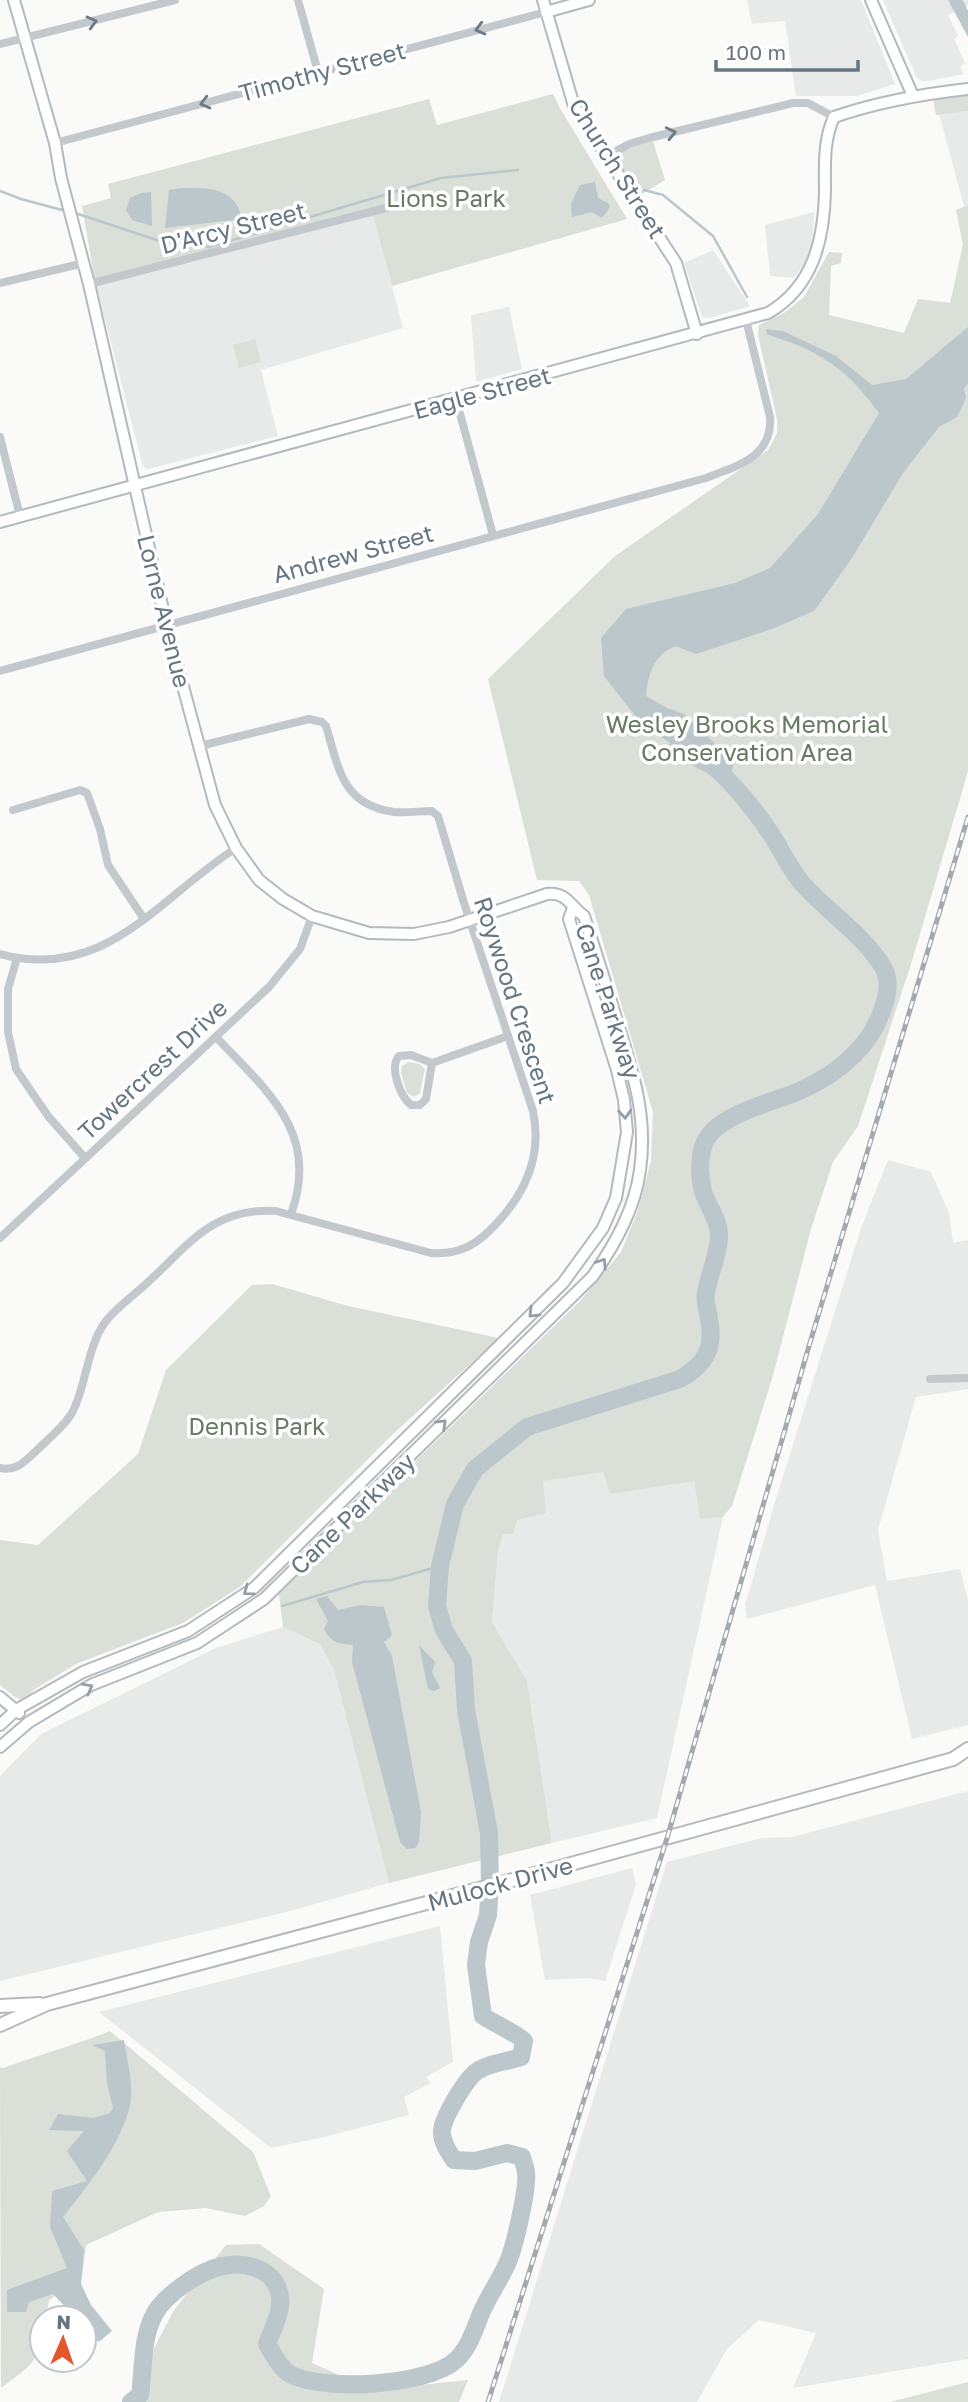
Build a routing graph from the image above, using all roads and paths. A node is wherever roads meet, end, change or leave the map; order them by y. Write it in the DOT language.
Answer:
graph roads {
  1 [pos="14,0"];
  2 [pos="175,0"];
  3 [pos="298,0"];
  4 [pos="543,0"];
  5 [pos="589,0"];
  6 [pos="871,0"];
  7 [pos="546,12"];
  8 [pos="26,39"];
  9 [pos="0,44"];
  10 [pos="318,72"];
  11 [pos="968,89"];
  12 [pos="913,96"];
  13 [pos="834,117"];
  14 [pos="55,143"];
  15 [pos="607,156"];
  16 [pos="386,208"];
  17 [pos="84,263"];
  18 [pos="0,283"];
  19 [pos="89,284"];
  20 [pos="746,320"];
  21 [pos="697,334"];
  22 [pos="456,399"];
  23 [pos="0,437"];
  24 [pos="134,487"];
  25 [pos="20,516"];
  26 [pos="0,522"];
  27 [pos="493,535"];
  28 [pos="167,627"];
  29 [pos="0,671"];
  30 [pos="200,746"];
  31 [pos="13,810"];
  32 [pos="236,848"];
  33 [pos="573,908"];
  34 [pos="312,916"];
  35 [pos="144,919"];
  36 [pos="469,920"];
  37 [pos="0,954"];
  38 [pos="17,958"];
  39 [pos="508,1036"];
  40 [pos="216,1037"];
  41 [pos="432,1063"];
  42 [pos="85,1158"];
  43 [pos="291,1214"];
  44 [pos="0,1238"];
  45 [pos="968,1378"];
  46 [pos="930,1379"];
  47 [pos="0,1468"];
  48 [pos="0,1697"];
  49 [pos="16,1710"];
  50 [pos="29,1722"];
  51 [pos="0,1725"];
  52 [pos="0,1747"];
  53 [pos="968,1749"];
  54 [pos="953,1759"];
  55 [pos="968,1761"];
  56 [pos="47,2004"];
  57 [pos="0,2006"];
  58 [pos="0,2025"];
  1 -- 8 [label="main road, Lorne Avenue"];
  8 -- 2 [label="street, one-way"];
  3 -- 10 [label="street"];
  4 -- 7 [label="main road, Church Street"];
  5 -- 7 [label="main road, Timothy Street"];
  6 -- 12 [label="main road"];
  7 -- 10 [label="street, Timothy Street, one-way"];
  7 -- 15 [label="main road, Church Street"];
  8 -- 9 [label="street"];
  8 -- 14 [label="main road, Lorne Avenue"];
  10 -- 14 [label="street, Timothy Street, one-way"];
  11 -- 12 [label="main road"];
  12 -- 13 [label="main road"];
  15 -- 13 [label="street, one-way"];
  13 -- 20 [label="main road, Eagle Street"];
  14 -- 17 [label="main road, Lorne Avenue"];
  15 -- 21 [label="main road, Church Street"];
  16 -- 19 [label="street, D'Arcy Street"];
  17 -- 18 [label="street"];
  17 -- 19 [label="main road, Lorne Avenue"];
  19 -- 24 [label="main road, Lorne Avenue"];
  20 -- 21 [label="main road, Eagle Street"];
  20 -- 27 [label="street, Andrew Street"];
  21 -- 22 [label="main road, Eagle Street"];
  22 -- 24 [label="main road, Eagle Street"];
  22 -- 27 [label="street"];
  23 -- 25 [label="street"];
  24 -- 25 [label="main road, Eagle Street"];
  24 -- 28 [label="main road, Lorne Avenue"];
  25 -- 26 [label="main road, Eagle Street"];
  27 -- 28 [label="street, Andrew Street"];
  28 -- 29 [label="street, Andrew Street"];
  28 -- 30 [label="main road, Lorne Avenue"];
  30 -- 32 [label="main road, Lorne Avenue"];
  30 -- 36 [label="street, Roywood Crescent"];
  31 -- 35 [label="street"];
  32 -- 34 [label="main road, Lorne Avenue"];
  32 -- 35 [label="street"];
  33 -- 36 [label="main road, Lorne Avenue"];
  33 -- 49 [label="main road, Cane Parkway, one-way"];
  50 -- 33 [label="main road, Cane Parkway, one-way"];
  34 -- 36 [label="main road, Lorne Avenue"];
  34 -- 40 [label="street, Towercrest Drive"];
  35 -- 38 [label="street"];
  36 -- 39 [label="street, Roywood Crescent"];
  37 -- 38 [label="street"];
  38 -- 42 [label="street"];
  39 -- 41 [label="street"];
  39 -- 43 [label="street, Roywood Crescent"];
  40 -- 42 [label="street, Towercrest Drive"];
  40 -- 43 [label="street"];
  41 -- 41 [label="street"];
  42 -- 44 [label="street, Towercrest Drive"];
  43 -- 47 [label="street, Roywood Crescent"];
  45 -- 46 [label="street"];
  48 -- 49 [label="main road"];
  49 -- 50 [label="main road"];
  49 -- 51 [label="main road, Cane Parkway"];
  50 -- 52 [label="main road, Cane Parkway"];
  53 -- 54 [label="main road, Mulock Drive"];
  54 -- 55 [label="main road, Mulock Drive"];
  54 -- 56 [label="main road, Mulock Drive"];
  56 -- 57 [label="main road, Mulock Drive"];
  56 -- 58 [label="main road, Mulock Drive"];
}
